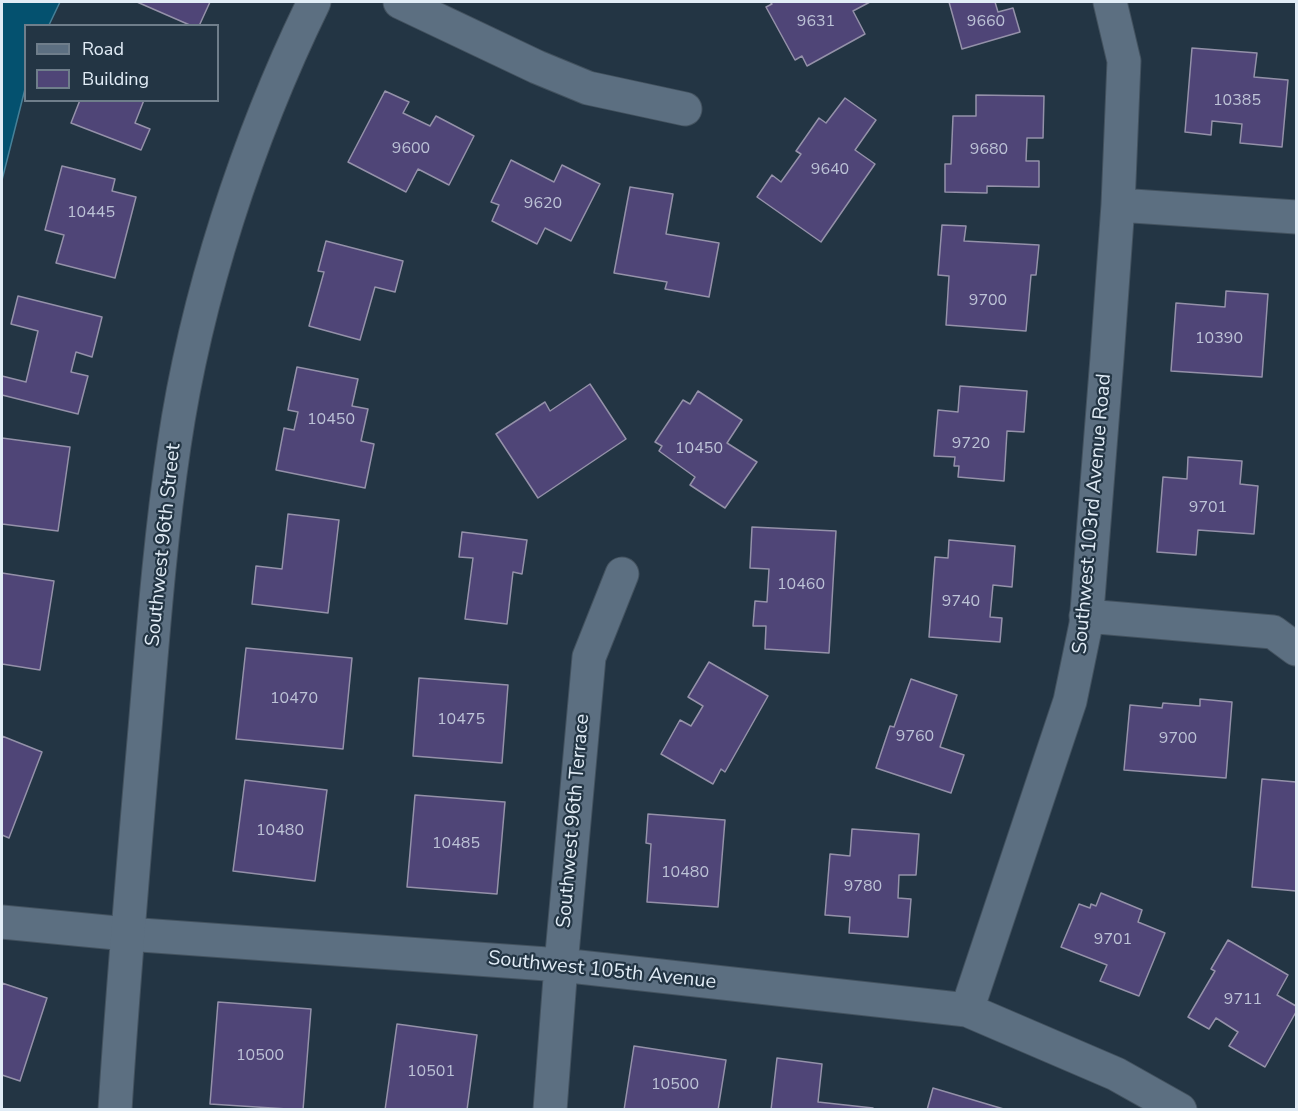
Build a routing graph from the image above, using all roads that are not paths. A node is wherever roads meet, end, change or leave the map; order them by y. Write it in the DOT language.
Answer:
graph roads {
  1 [pos="314,2"];
  2 [pos="400,2"];
  3 [pos="1110,2"];
  4 [pos="686,109"];
  5 [pos="1118,205"];
  6 [pos="1296,217"];
  7 [pos="622,574"];
  8 [pos="1086,616"];
  9 [pos="1296,648"];
  10 [pos="2,922"];
  11 [pos="127,934"];
  12 [pos="561,965"];
  13 [pos="967,1010"];
  14 [pos="115,1110"];
  15 [pos="550,1110"];
  16 [pos="1180,1110"];
  1 -- 11 [label="street, Southwest 96th Street"];
  2 -- 4 [label="street"];
  3 -- 5 [label="street, Southwest 103rd Avenue Road"];
  5 -- 6 [label="street"];
  5 -- 8 [label="street, Southwest 103rd Avenue Road"];
  7 -- 12 [label="street, Southwest 96th Terrace"];
  8 -- 9 [label="street"];
  8 -- 13 [label="street, Southwest 103rd Avenue Road"];
  10 -- 11 [label="street, Southwest 105th Avenue"];
  11 -- 12 [label="street, Southwest 105th Avenue"];
  11 -- 14 [label="street, Southwest 96th Street"];
  12 -- 13 [label="street, Southwest 105th Avenue"];
  12 -- 15 [label="street, Southwest 96th Terrace"];
  13 -- 16 [label="street, Southwest 105th Avenue"];
}
